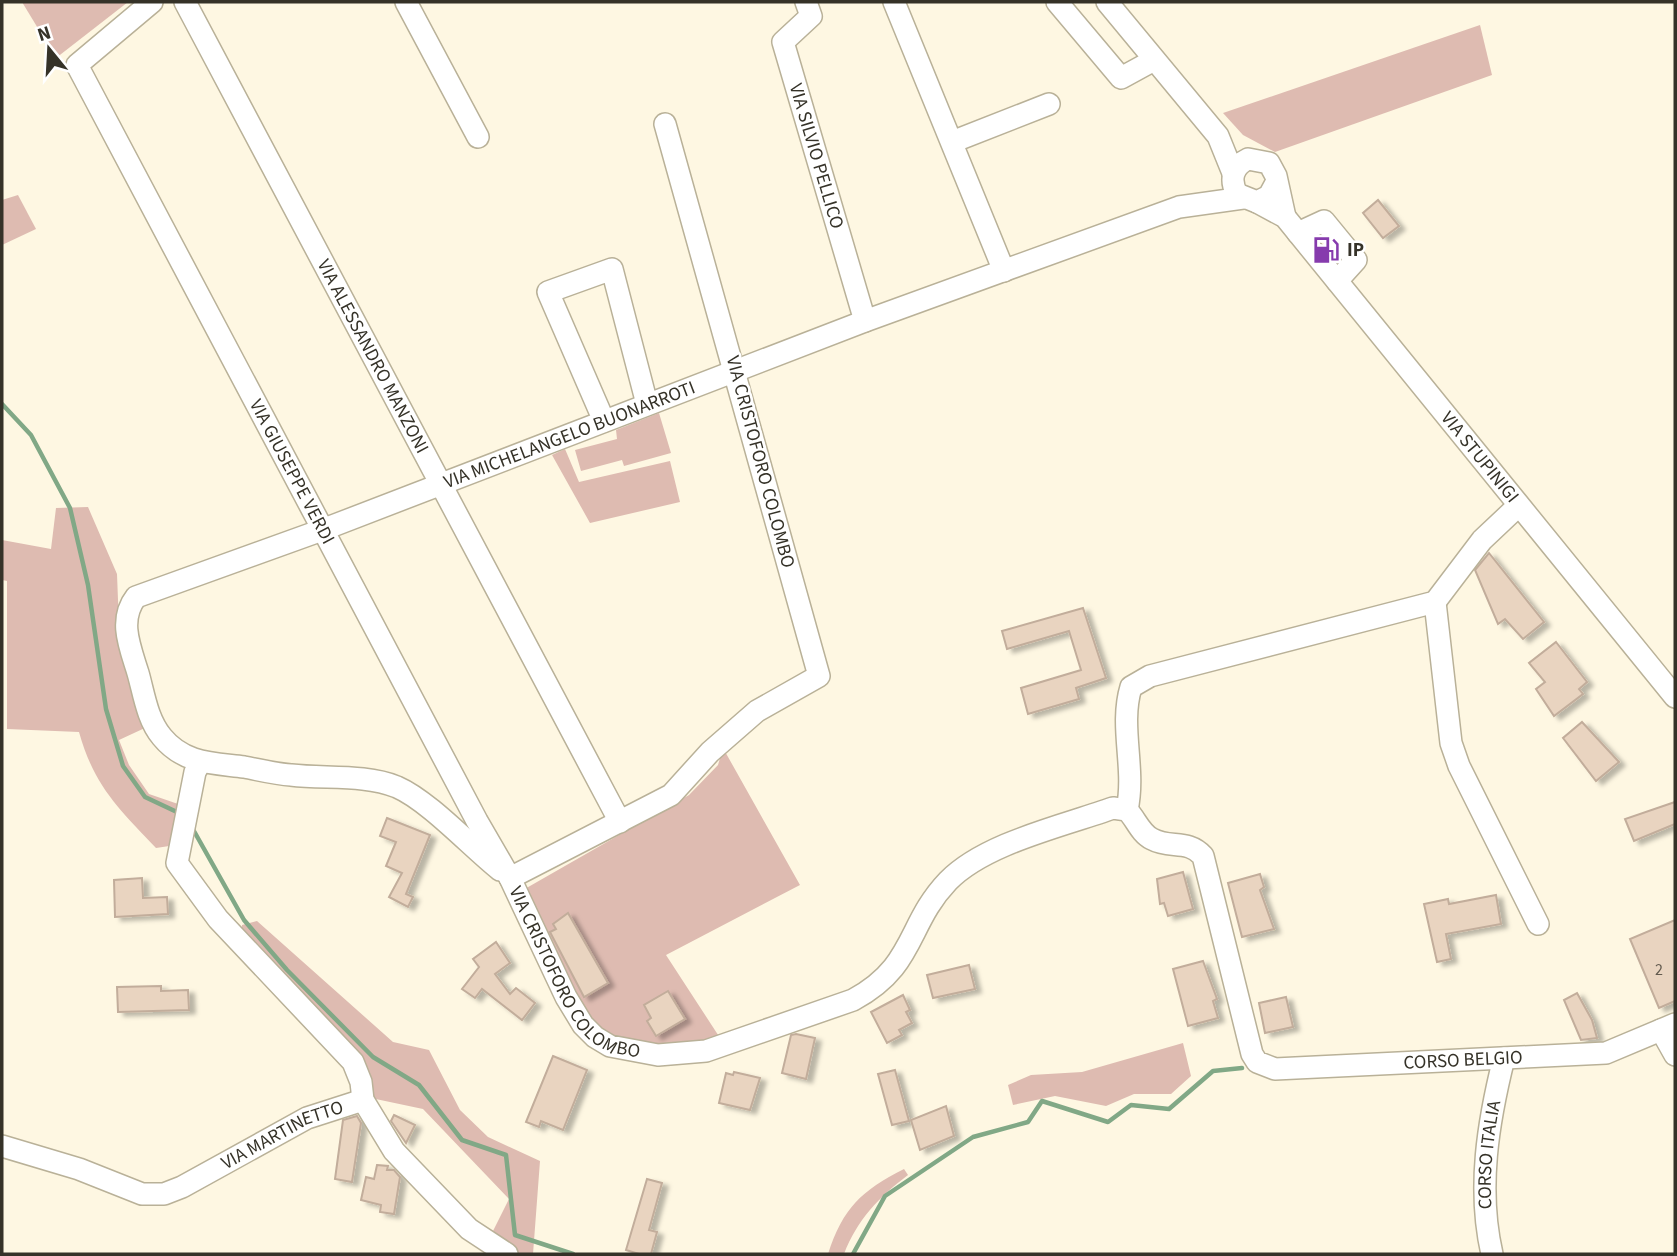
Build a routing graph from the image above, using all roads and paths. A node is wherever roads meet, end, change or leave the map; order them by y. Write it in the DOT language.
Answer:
graph roads {
  1 [pos="152,2"];
  2 [pos="185,2"];
  3 [pos="406,2"];
  4 [pos="806,2"];
  5 [pos="894,2"];
  6 [pos="1057,2"];
  7 [pos="1107,2"];
  8 [pos="1154,60"];
  9 [pos="1049,104"];
  10 [pos="665,124"];
  11 [pos="1218,136"];
  12 [pos="478,137"];
  13 [pos="952,142"];
  14 [pos="1255,158"];
  15 [pos="1276,183"];
  16 [pos="1241,188"];
  17 [pos="1292,225"];
  18 [pos="1004,271"];
  19 [pos="865,321"];
  20 [pos="734,371"];
  21 [pos="647,404"];
  22 [pos="604,421"];
  23 [pos="443,484"];
  24 [pos="1518,506"];
  25 [pos="322,530"];
  26 [pos="1436,602"];
  27 [pos="1675,697"];
  28 [pos="200,763"];
  29 [pos="1127,810"];
  30 [pos="620,822"];
  31 [pos="510,878"];
  32 [pos="1538,923"];
  33 [pos="1668,1027"];
  34 [pos="1675,1055"];
  35 [pos="1504,1058"];
  36 [pos="363,1100"];
  37 [pos="2,1146"];
  38 [pos="507,1254"];
  39 [pos="1492,1254"];
  1 -- 25 [label="street, VIA GIUSEPPE VERDI"];
  2 -- 23 [label="street, VIA ALESSANDRO MANZONI"];
  3 -- 12 [label="street"];
  4 -- 19 [label="street, VIA SILVIO PELLICO"];
  5 -- 13 [label="street"];
  6 -- 8 [label="street"];
  7 -- 8 [label="street"];
  8 -- 11 [label="street"];
  9 -- 13 [label="street"];
  10 -- 20 [label="street, VIA CRISTOFORO COLOMBO"];
  11 -- 14 [label="street"];
  11 -- 16 [label="street"];
  13 -- 18 [label="street"];
  14 -- 15 [label="street"];
  14 -- 16 [label="street"];
  15 -- 16 [label="street"];
  15 -- 17 [label="street, VIA STUPINIGI"];
  16 -- 17 [label="street, VIA STUPINIGI"];
  16 -- 18 [label="street, VIA MICHELANGELO BUONARROTI"];
  17 -- 24 [label="street, VIA STUPINIGI"];
  18 -- 19 [label="street, VIA MICHELANGELO BUONARROTI"];
  19 -- 20 [label="street, VIA MICHELANGELO BUONARROTI"];
  20 -- 21 [label="street, VIA MICHELANGELO BUONARROTI"];
  20 -- 30 [label="street, VIA CRISTOFORO COLOMBO"];
  21 -- 22 [label="street, VIA MICHELANGELO BUONARROTI"];
  21 -- 22 [label="street"];
  22 -- 23 [label="street, VIA MICHELANGELO BUONARROTI"];
  23 -- 25 [label="street, VIA MICHELANGELO BUONARROTI"];
  23 -- 30 [label="street, VIA ALESSANDRO MANZONI"];
  24 -- 26 [label="street"];
  24 -- 27 [label="street, VIA STUPINIGI"];
  25 -- 28 [label="street, VIA MICHELANGELO BUONARROTI"];
  25 -- 31 [label="street, VIA GIUSEPPE VERDI"];
  26 -- 29 [label="street"];
  26 -- 32 [label="street"];
  28 -- 31 [label="street"];
  28 -- 36 [label="street"];
  29 -- 31 [label="street, VIA CRISTOFORO COLOMBO"];
  29 -- 35 [label="street, CORSO BELGIO"];
  30 -- 31 [label="street, VIA CRISTOFORO COLOMBO"];
  33 -- 34 [label="street"];
  33 -- 35 [label="street, CORSO BELGIO"];
  35 -- 39 [label="street, CORSO ITALIA"];
  36 -- 37 [label="street, VIA MARTINETTO"];
  36 -- 38 [label="street, VIA MARTINETTO"];
}
